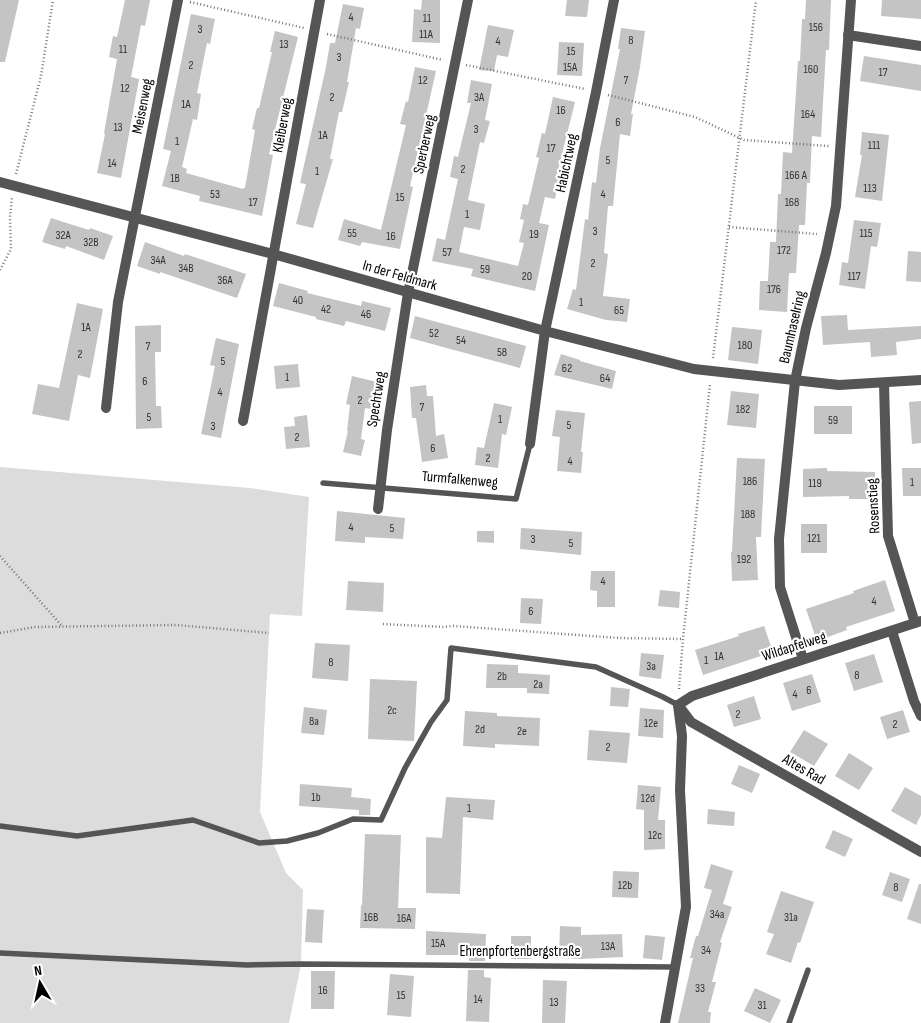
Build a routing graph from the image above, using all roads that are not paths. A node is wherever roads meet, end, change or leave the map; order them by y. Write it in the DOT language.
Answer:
graph roads {
  1 [pos="178,0"];
  2 [pos="320,0"];
  3 [pos="468,0"];
  4 [pos="614,0"];
  5 [pos="851,0"];
  6 [pos="848,35"];
  7 [pos="921,46"];
  8 [pos="0,182"];
  9 [pos="135,217"];
  10 [pos="274,254"];
  11 [pos="408,293"];
  12 [pos="545,331"];
  13 [pos="921,380"];
  14 [pos="795,381"];
  15 [pos="884,383"];
  16 [pos="106,408"];
  17 [pos="243,421"];
  18 [pos="530,444"];
  19 [pos="323,483"];
  20 [pos="380,488"];
  21 [pos="378,509"];
  22 [pos="918,622"];
  23 [pos="892,631"];
  24 [pos="803,659"];
  25 [pos="678,705"];
  26 [pos="921,716"];
  27 [pos="0,826"];
  28 [pos="921,852"];
  29 [pos="0,953"];
  30 [pos="675,967"];
  31 [pos="808,970"];
  32 [pos="665,1023"];
  33 [pos="789,1023"];
  1 -- 9 [label="street, Meisenweg"];
  2 -- 10 [label="street, Kleiberweg"];
  3 -- 11 [label="street, Sperberweg"];
  4 -- 12 [label="street, Habichtweg"];
  5 -- 6 [label="street, Baumhaselring"];
  6 -- 7 [label="street"];
  6 -- 14 [label="street, Baumhaselring"];
  8 -- 9 [label="street, In der Feldmark"];
  9 -- 10 [label="street, In der Feldmark"];
  9 -- 16 [label="street, Meisenweg"];
  10 -- 11 [label="street, In der Feldmark"];
  10 -- 17 [label="street, Kleiberweg"];
  11 -- 12 [label="street, In der Feldmark"];
  11 -- 20 [label="street, Spechtweg"];
  12 -- 14 [label="street, In der Feldmark"];
  12 -- 18 [label="street, Turmfalkenweg"];
  13 -- 15 [label="street, In der Feldmark"];
  14 -- 15 [label="street, In der Feldmark"];
  14 -- 24 [label="street, Baumhaselring"];
  15 -- 22 [label="street, Rosenstieg"];
  18 -- 20 [label="lane, Turmfalkenweg"];
  19 -- 20 [label="lane, Turmfalkenweg"];
  20 -- 21 [label="street, Spechtweg"];
  22 -- 23 [label="street, Wildapfelweg"];
  23 -- 24 [label="street, Wildapfelweg"];
  23 -- 26 [label="street"];
  24 -- 25 [label="street, Wildapfelweg"];
  25 -- 27 [label="lane"];
  25 -- 28 [label="street, Altes Rad"];
  25 -- 30 [label="street"];
  29 -- 30 [label="lane, Ehrenpfortenbergstraße"];
  30 -- 32 [label="street"];
  31 -- 33 [label="lane"];
}
